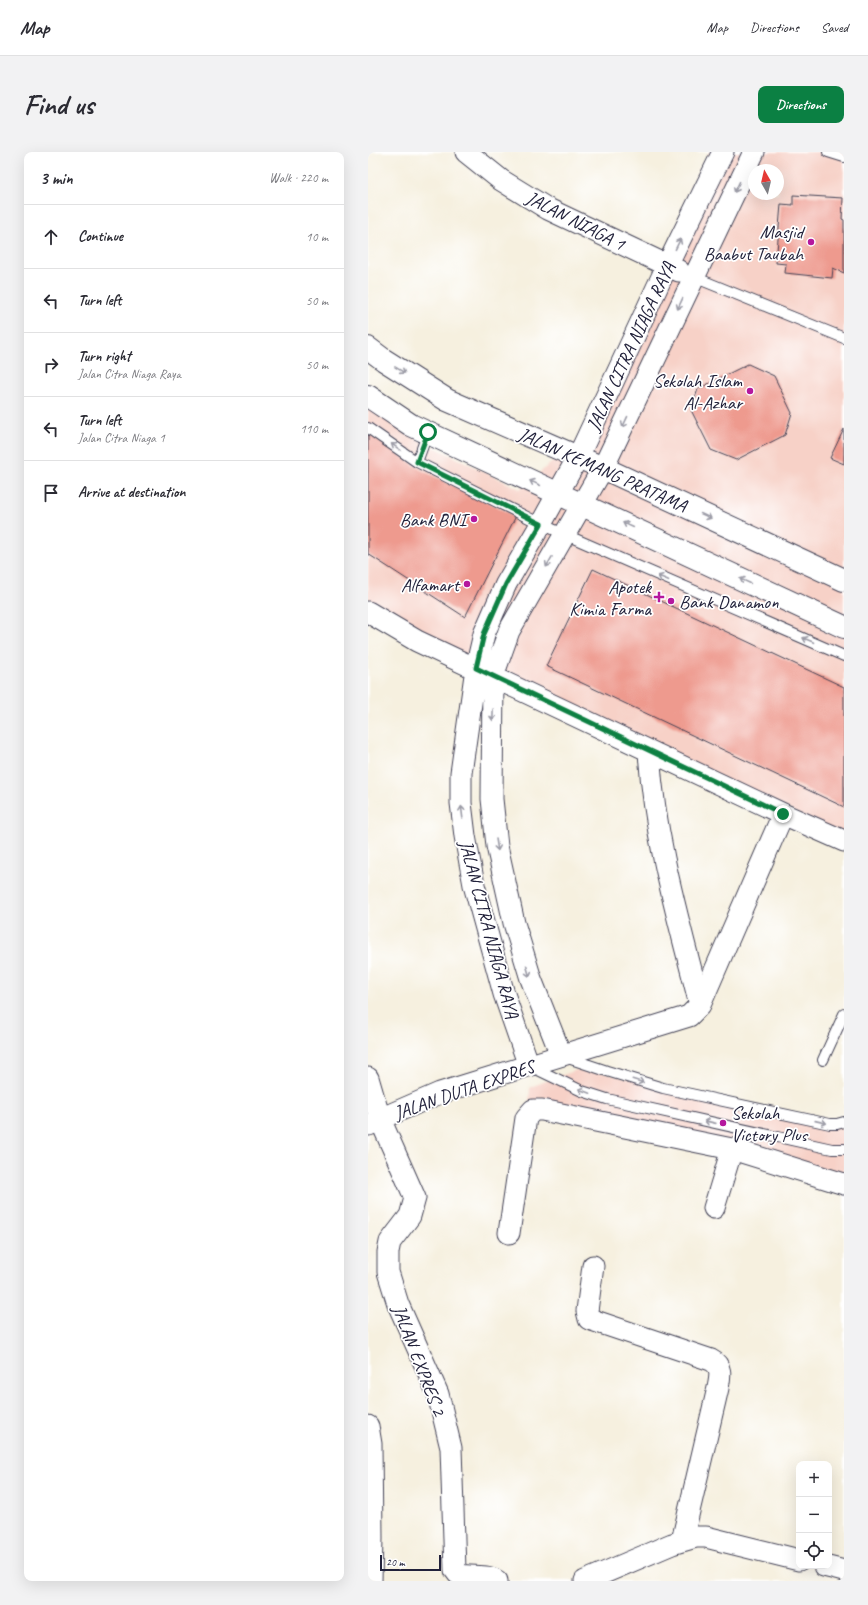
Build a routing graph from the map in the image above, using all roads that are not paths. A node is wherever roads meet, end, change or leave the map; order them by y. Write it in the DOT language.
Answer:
graph roads {
  1 [pos="466,152"];
  2 [pos="723,152"];
  3 [pos="754,152"];
  4 [pos="828,152"];
  5 [pos="844,157"];
  6 [pos="667,266"];
  7 [pos="694,277"];
  8 [pos="844,338"];
  9 [pos="368,348"];
  10 [pos="368,396"];
  11 [pos="368,428"];
  12 [pos="428,432"];
  13 [pos="578,457"];
  14 [pos="417,462"];
  15 [pos="603,468"];
  16 [pos="558,494"];
  17 [pos="583,505"];
  18 [pos="541,524"];
  19 [pos="565,535"];
  20 [pos="843,579"];
  21 [pos="368,612"];
  22 [pos="844,627"];
  23 [pos="844,656"];
  24 [pos="485,672"];
  25 [pos="648,751"];
  26 [pos="783,814"];
  27 [pos="844,841"];
  28 [pos="700,1005"];
  29 [pos="844,1014"];
  30 [pos="561,1055"];
  31 [pos="824,1060"];
  32 [pos="529,1066"];
  33 [pos="368,1078"];
  34 [pos="374,1122"];
  35 [pos="844,1122"];
  36 [pos="732,1149"];
  37 [pos="844,1149"];
  38 [pos="844,1184"];
  39 [pos="714,1208"];
  40 [pos="508,1233"];
  41 [pos="593,1266"];
  42 [pos="368,1426"];
  43 [pos="682,1541"];
  44 [pos="796,1559"];
  45 [pos="832,1568"];
  46 [pos="844,1571"];
  47 [pos="371,1581"];
  48 [pos="497,1581"];
  49 [pos="585,1581"];
  1 -- 6 [label="street, JALAN NIAGA 1"];
  6 -- 2 [label="street, JALAN CITRA NIAGA RAYA, one-way"];
  3 -- 7 [label="street, JALAN CITRA NIAGA RAYA, one-way"];
  4 -- 5 [label="lane"];
  6 -- 7 [label="street, JALAN NIAGA 1"];
  6 -- 13 [label="street, JALAN CITRA NIAGA RAYA"];
  7 -- 8 [label="lane"];
  7 -- 15 [label="street, JALAN CITRA NIAGA RAYA, one-way"];
  9 -- 13 [label="street, JALAN KEMANG PRATAMA, one-way"];
  10 -- 12 [label="street, JALAN KEMANG PRATAMA"];
  14 -- 11 [label="lane, one-way"];
  12 -- 14 [label="lane"];
  16 -- 12 [label="street, JALAN KEMANG PRATAMA, one-way"];
  13 -- 15 [label="street, JALAN KEMANG PRATAMA"];
  13 -- 16 [label="street, JALAN CITRA NIAGA RAYA"];
  14 -- 18 [label="lane"];
  15 -- 17 [label="street, JALAN CITRA NIAGA RAYA"];
  15 -- 20 [label="street, JALAN KEMANG PRATAMA, one-way"];
  16 -- 17 [label="street, JALAN KEMANG PRATAMA"];
  16 -- 18 [label="street, JALAN CITRA NIAGA RAYA"];
  17 -- 19 [label="street, JALAN CITRA NIAGA RAYA"];
  22 -- 17 [label="street, JALAN KEMANG PRATAMA, one-way"];
  18 -- 19 [label="lane"];
  18 -- 24 [label="street, JALAN CITRA NIAGA RAYA"];
  23 -- 19 [label="lane, one-way"];
  19 -- 24 [label="street, JALAN CITRA NIAGA RAYA, one-way"];
  21 -- 24 [label="street"];
  24 -- 25 [label="street"];
  24 -- 30 [label="street, JALAN CITRA NIAGA RAYA, one-way"];
  32 -- 24 [label="street, JALAN CITRA NIAGA RAYA, one-way"];
  25 -- 26 [label="street"];
  25 -- 28 [label="street"];
  26 -- 27 [label="street"];
  26 -- 28 [label="street"];
  28 -- 30 [label="street, JALAN DUTA EXPRES"];
  29 -- 31 [label="lane"];
  30 -- 32 [label="street, JALAN DUTA EXPRES"];
  30 -- 35 [label="lane, one-way"];
  32 -- 34 [label="street, JALAN DUTA EXPRES"];
  37 -- 32 [label="lane, one-way"];
  33 -- 34 [label="street, JALAN EXPRES 2"];
  34 -- 48 [label="street, JALAN EXPRES 2"];
  36 -- 38 [label="street"];
  36 -- 39 [label="street"];
  36 -- 40 [label="street"];
  41 -- 43 [label="street"];
  42 -- 47 [label="street"];
  43 -- 44 [label="street"];
  43 -- 49 [label="street"];
  45 -- 46 [label="street"];
}
